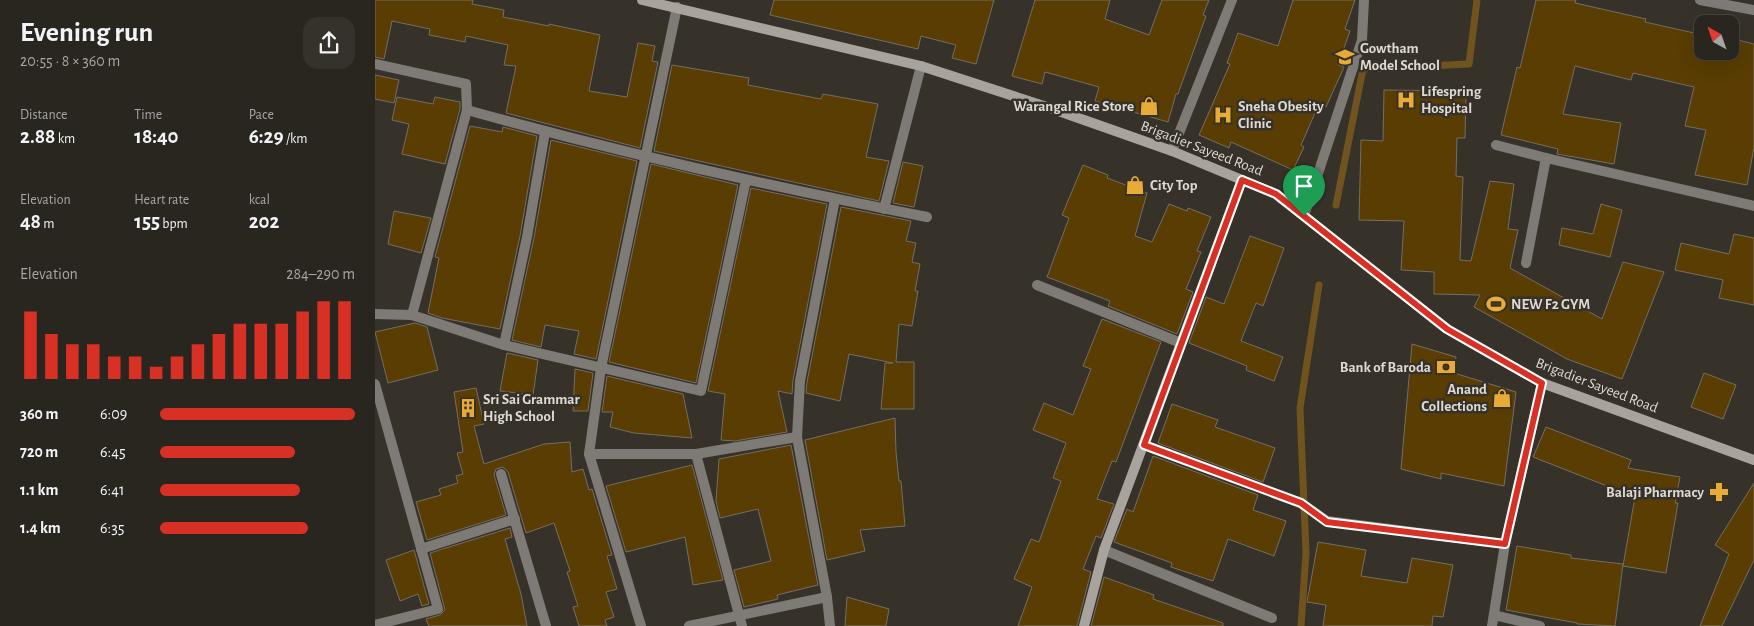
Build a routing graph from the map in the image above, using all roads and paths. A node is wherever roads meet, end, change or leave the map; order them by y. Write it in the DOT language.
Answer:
graph roads {
  1 [pos="642,0"];
  2 [pos="1232,0"];
  3 [pos="1364,0"];
  4 [pos="1701,0"];
  5 [pos="677,7"];
  6 [pos="1754,10"];
  7 [pos="375,64"];
  8 [pos="921,66"];
  9 [pos="467,110"];
  10 [pos="545,132"];
  11 [pos="1497,145"];
  12 [pos="1172,151"];
  13 [pos="646,155"];
  14 [pos="1545,158"];
  15 [pos="745,180"];
  16 [pos="1242,180"];
  17 [pos="835,200"];
  18 [pos="1754,206"];
  19 [pos="884,209"];
  20 [pos="1304,216"];
  21 [pos="927,217"];
  22 [pos="1526,263"];
  23 [pos="1037,285"];
  24 [pos="375,314"];
  25 [pos="412,315"];
  26 [pos="1181,343"];
  27 [pos="504,345"];
  28 [pos="601,368"];
  29 [pos="1542,383"];
  30 [pos="375,384"];
  31 [pos="797,437"];
  32 [pos="1144,445"];
  33 [pos="589,454"];
  34 [pos="696,454"];
  35 [pos="1754,460"];
  36 [pos="501,474"];
  37 [pos="515,519"];
  38 [pos="1505,544"];
  39 [pos="421,549"];
  40 [pos="1104,550"];
  41 [pos="827,597"];
  42 [pos="739,615"];
  43 [pos="1494,615"];
  44 [pos="1272,618"];
  45 [pos="375,625"];
  46 [pos="546,626"];
  47 [pos="641,626"];
  48 [pos="689,626"];
  49 [pos="742,626"];
  50 [pos="830,626"];
  51 [pos="1084,626"];
  52 [pos="1492,626"];
  53 [pos="1540,626"];
  1 -- 5 [label="street, Brigadier Sayeed Road"];
  2 -- 12 [label="street"];
  3 -- 20 [label="street"];
  4 -- 6 [label="street"];
  5 -- 8 [label="street, Brigadier Sayeed Road"];
  5 -- 13 [label="street"];
  7 -- 9 [label="street"];
  8 -- 12 [label="street, Brigadier Sayeed Road"];
  8 -- 19 [label="street"];
  9 -- 10 [label="street"];
  9 -- 25 [label="street"];
  10 -- 13 [label="street"];
  10 -- 27 [label="street"];
  11 -- 14 [label="street"];
  12 -- 16 [label="street, Brigadier Sayeed Road"];
  13 -- 15 [label="street"];
  13 -- 28 [label="street"];
  14 -- 18 [label="street"];
  14 -- 22 [label="street"];
  15 -- 17 [label="street"];
  15 -- 28 [label="street"];
  16 -- 20 [label="street, Brigadier Sayeed Road"];
  16 -- 26 [label="street"];
  17 -- 19 [label="street"];
  17 -- 31 [label="street"];
  19 -- 21 [label="street"];
  20 -- 29 [label="street, Brigadier Sayeed Road"];
  23 -- 26 [label="street"];
  24 -- 25 [label="street"];
  25 -- 27 [label="street"];
  26 -- 32 [label="street"];
  27 -- 28 [label="street"];
  28 -- 33 [label="street"];
  29 -- 35 [label="street, Brigadier Sayeed Road"];
  29 -- 38 [label="street"];
  30 -- 39 [label="street"];
  31 -- 34 [label="street"];
  31 -- 41 [label="street"];
  32 -- 38 [label="street"];
  32 -- 40 [label="street"];
  33 -- 34 [label="street"];
  33 -- 47 [label="street"];
  34 -- 42 [label="street"];
  36 -- 37 [label="street"];
  37 -- 39 [label="street"];
  37 -- 46 [label="street"];
  38 -- 43 [label="street"];
  39 -- 45 [label="street"];
  40 -- 44 [label="street"];
  40 -- 51 [label="street"];
  41 -- 42 [label="street"];
  41 -- 50 [label="street"];
  42 -- 48 [label="street"];
  42 -- 49 [label="street"];
  43 -- 52 [label="street"];
  43 -- 53 [label="street"];
}
